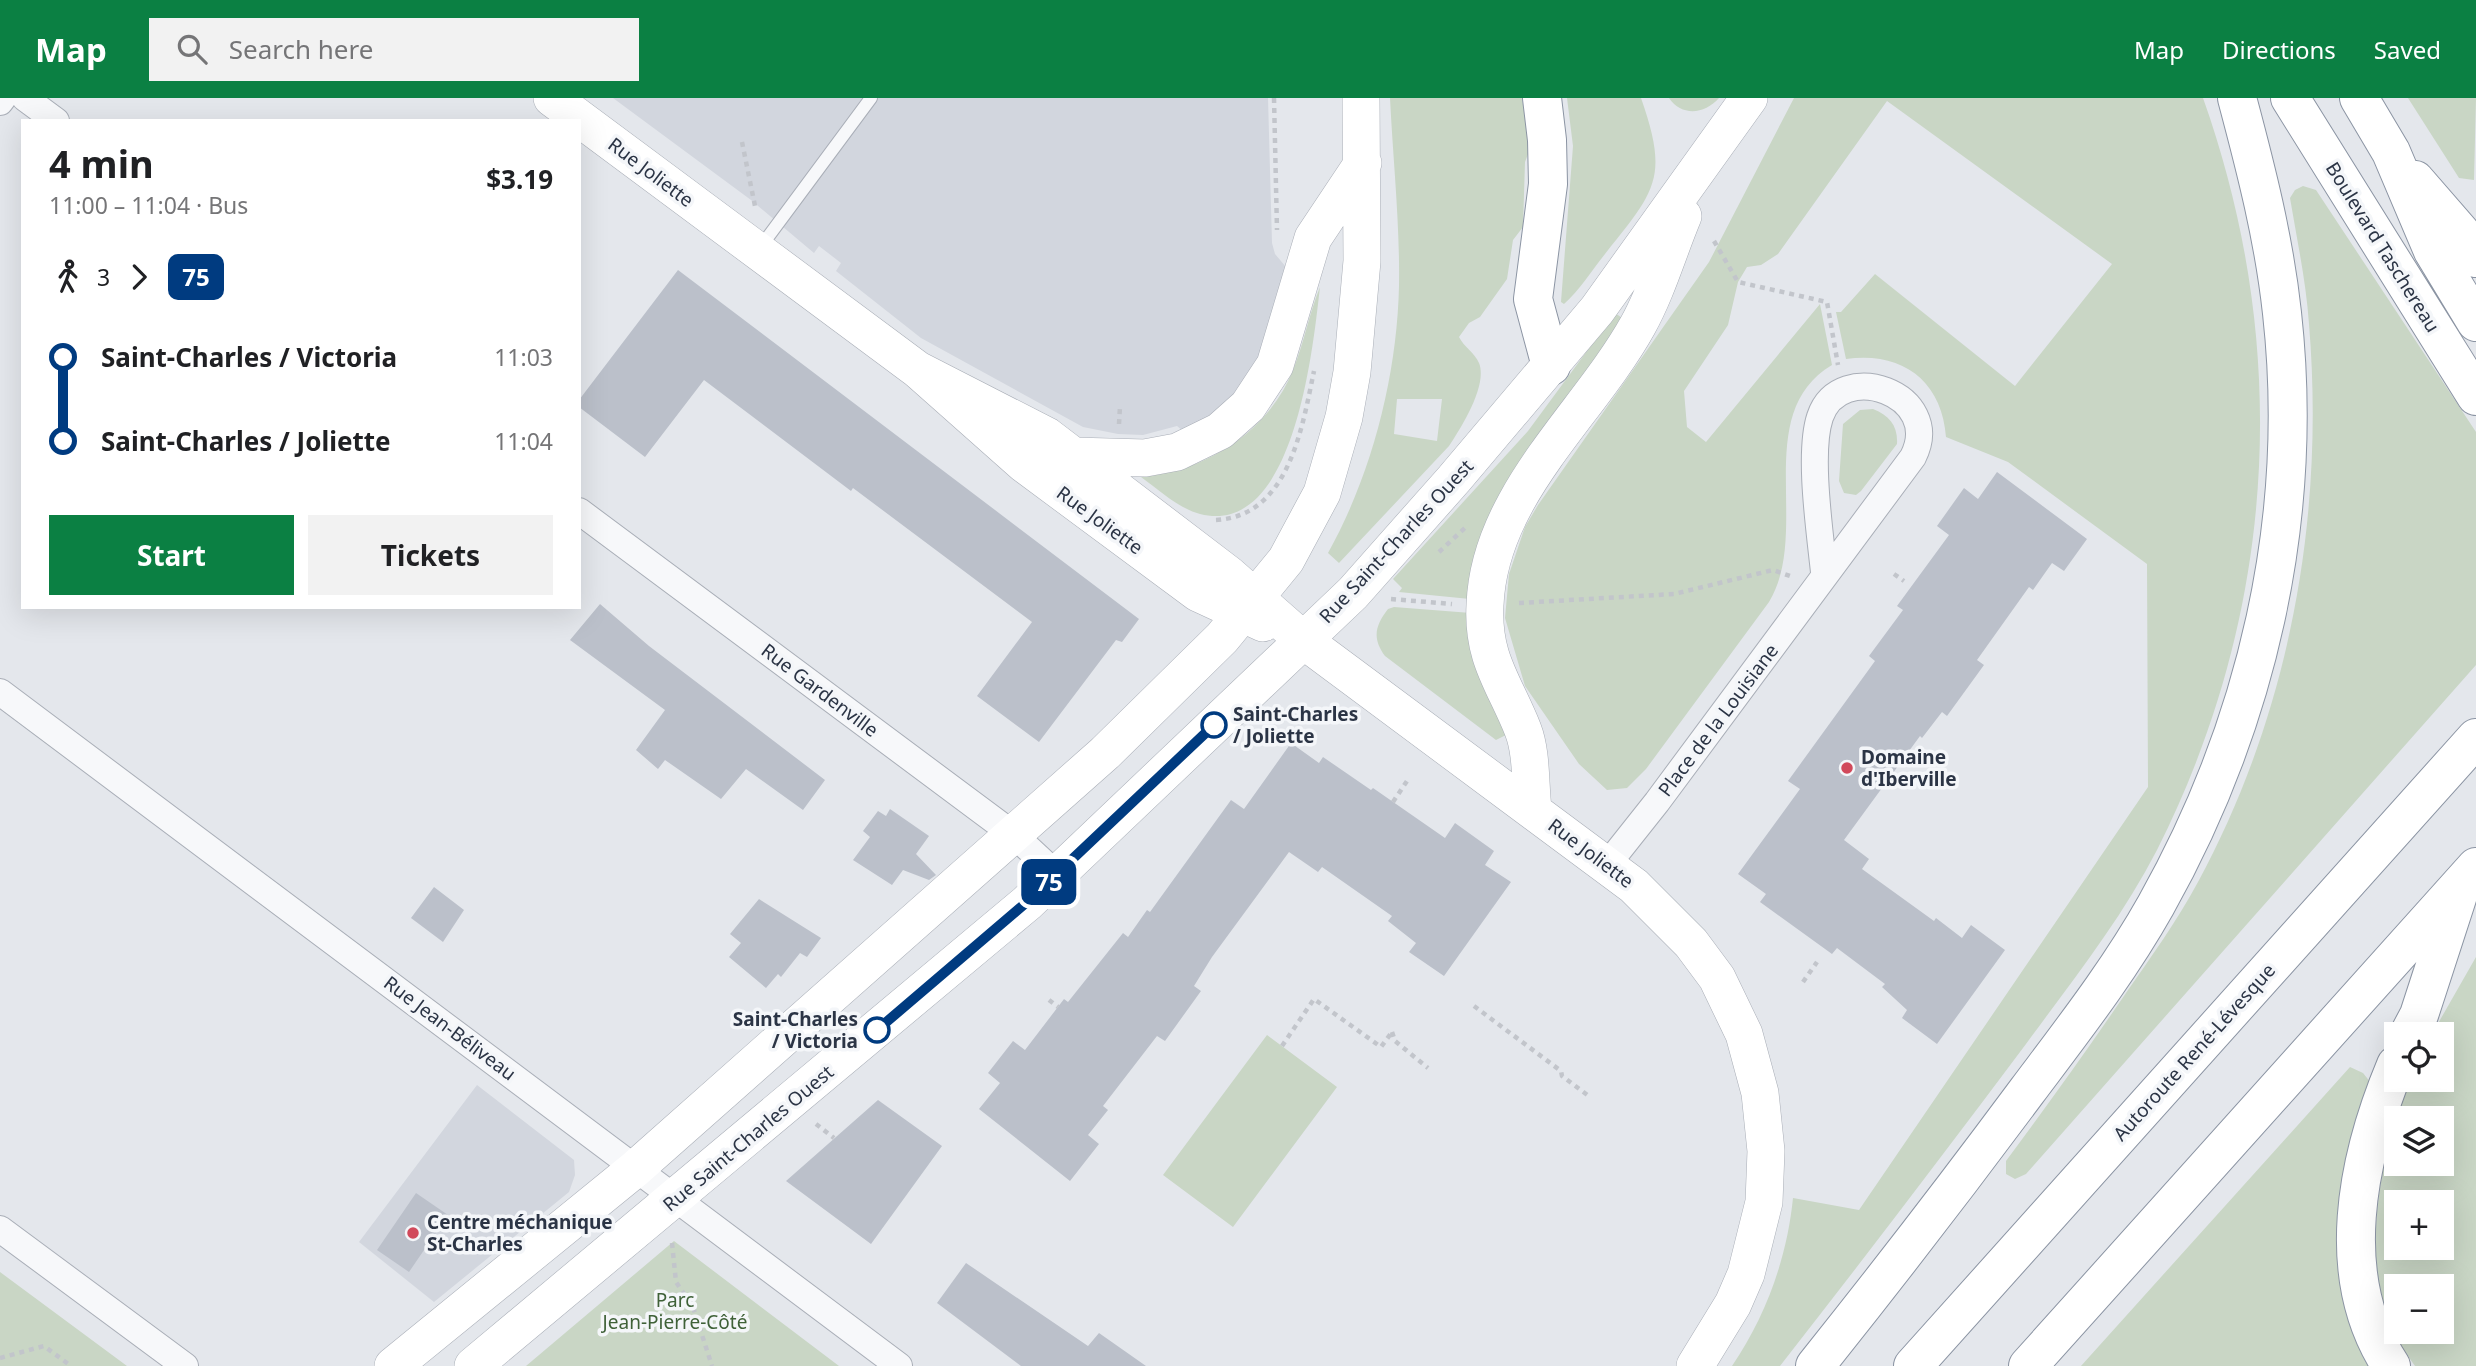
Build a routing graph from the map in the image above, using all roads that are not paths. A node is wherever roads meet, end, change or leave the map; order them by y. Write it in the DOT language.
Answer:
graph roads {
  1 [pos="25,98"];
  2 [pos="552,98"];
  3 [pos="871,98"];
  4 [pos="1361,98"];
  5 [pos="1542,98"];
  6 [pos="1749,98"];
  7 [pos="2237,98"];
  8 [pos="2290,98"];
  9 [pos="2358,98"];
  10 [pos="53,119"];
  11 [pos="580,119"];
  12 [pos="581,120"];
  13 [pos="2391,152"];
  14 [pos="1363,163"];
  15 [pos="1704,163"];
  16 [pos="757,251"];
  17 [pos="2476,258"];
  18 [pos="2476,322"];
  19 [pos="1551,366"];
  20 [pos="918,370"];
  21 [pos="2476,396"];
  22 [pos="1074,456"];
  23 [pos="581,512"];
  24 [pos="1824,572"];
  25 [pos="1249,606"];
  26 [pos="1303,639"];
  27 [pos="0,692"];
  28 [pos="2476,738"];
  29 [pos="1533,809"];
  30 [pos="1014,835"];
  31 [pos="1607,865"];
  32 [pos="1057,875"];
  33 [pos="2469,875"];
  34 [pos="2415,1022"];
  35 [pos="2387,1092"];
  36 [pos="635,1169"];
  37 [pos="675,1199"];
  38 [pos="0,1228"];
  39 [pos="185,1366"];
  40 [pos="393,1366"];
  41 [pos="473,1366"];
  42 [pos="899,1366"];
  43 [pos="1695,1366"];
  44 [pos="1815,1366"];
  45 [pos="1913,1366"];
  46 [pos="2028,1366"];
  47 [pos="2391,1366"];
  1 -- 10 [label="street"];
  2 -- 11 [label="street, Rue Joliette"];
  3 -- 16 [label="lane"];
  4 -- 14 [label="street"];
  5 -- 19 [label="highway"];
  6 -- 15 [label="street, Rue Saint-Charles Ouest"];
  7 -- 44 [label="highway"];
  8 -- 21 [label="highway, Boulevard Taschereau"];
  9 -- 13 [label="highway, Boulevard Taschereau"];
  12 -- 16 [label="street, Rue Joliette"];
  13 -- 17 [label="highway"];
  13 -- 18 [label="highway, Boulevard Taschereau"];
  14 -- 22 [label="street"];
  14 -- 25 [label="street"];
  15 -- 19 [label="street, Rue Saint-Charles Ouest"];
  15 -- 29 [label="street"];
  16 -- 20 [label="street, Rue Joliette"];
  19 -- 26 [label="street, Rue Saint-Charles Ouest"];
  20 -- 22 [label="street, Rue Joliette"];
  20 -- 25 [label="street, Rue Joliette"];
  22 -- 25 [label="street, Rue Joliette"];
  23 -- 30 [label="street, Rue Gardenville"];
  24 -- 24 [label="street, Place de la Louisiane"];
  24 -- 31 [label="street, Place de la Louisiane"];
  25 -- 26 [label="street, Rue Joliette"];
  25 -- 30 [label="street"];
  26 -- 29 [label="street, Rue Joliette"];
  26 -- 32 [label="street, Rue Saint-Charles Ouest"];
  27 -- 36 [label="street, Rue Jean-Béliveau"];
  28 -- 45 [label="highway, Autoroute René-Lévesque"];
  29 -- 31 [label="street, Rue Joliette"];
  30 -- 32 [label="street, Rue Gardenville"];
  30 -- 36 [label="street"];
  31 -- 43 [label="street, Rue Joliette"];
  32 -- 37 [label="street, Rue Saint-Charles Ouest"];
  33 -- 34 [label="highway"];
  33 -- 46 [label="highway"];
  35 -- 47 [label="highway"];
  36 -- 37 [label="street, Rue Jean-Béliveau"];
  36 -- 40 [label="street"];
  37 -- 41 [label="street, Rue Saint-Charles Ouest"];
  37 -- 42 [label="street, Rue Jean-Béliveau"];
  38 -- 39 [label="street"];
}
